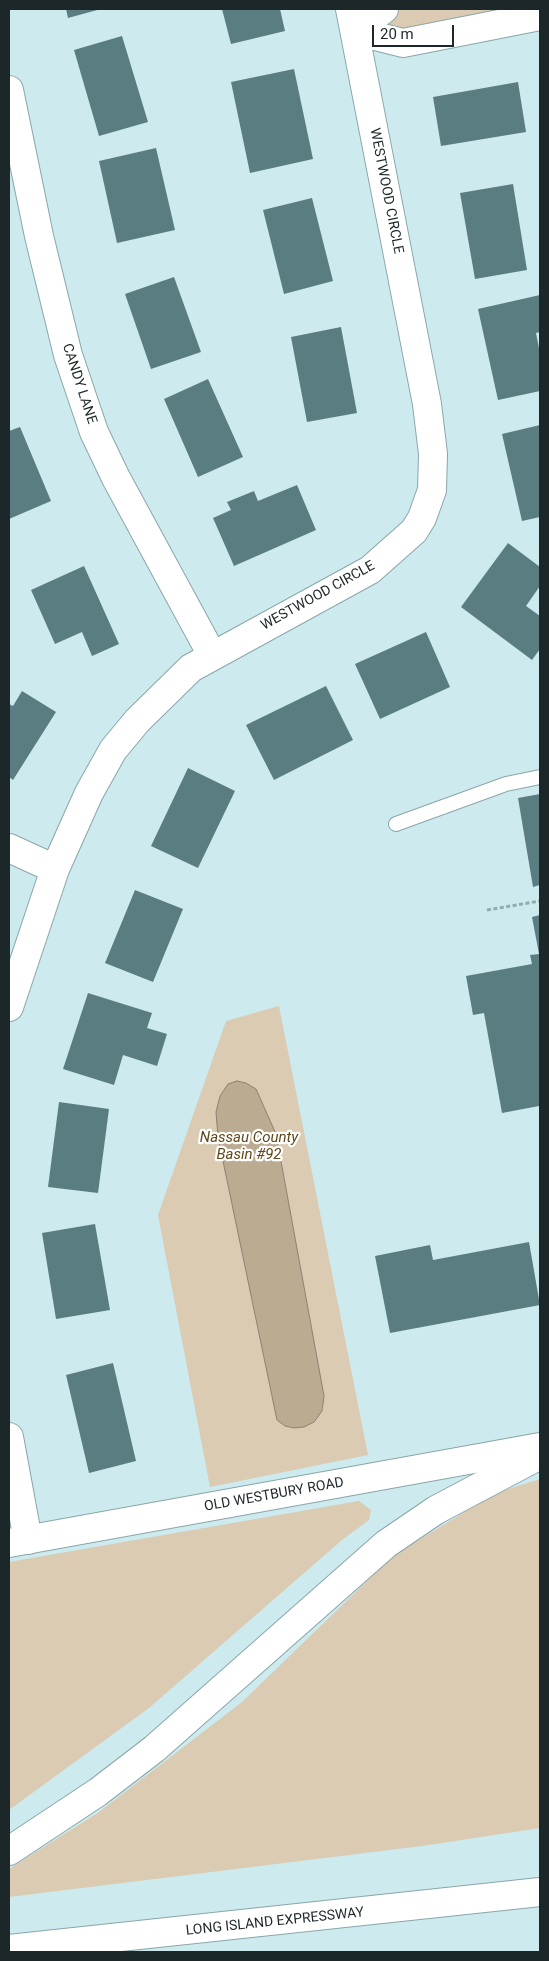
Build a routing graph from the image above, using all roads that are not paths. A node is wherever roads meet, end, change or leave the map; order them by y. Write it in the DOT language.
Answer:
graph roads {
  1 [pos="384,9"];
  2 [pos="540,16"];
  3 [pos="353,20"];
  4 [pos="9,90"];
  5 [pos="212,654"];
  6 [pos="540,777"];
  7 [pos="396,824"];
  8 [pos="9,848"];
  9 [pos="55,869"];
  10 [pos="9,1007"];
  11 [pos="9,1437"];
  12 [pos="540,1447"];
  13 [pos="540,1456"];
  14 [pos="18,1542"];
  15 [pos="9,1851"];
  16 [pos="540,1892"];
  17 [pos="9,1949"];
  1 -- 3 [label="main road"];
  2 -- 3 [label="main road"];
  3 -- 5 [label="main road, WESTWOOD CIRCLE"];
  4 -- 5 [label="main road, CANDY LANE"];
  5 -- 9 [label="main road, WESTWOOD CIRCLE"];
  6 -- 7 [label="lane"];
  8 -- 9 [label="main road"];
  9 -- 10 [label="main road, WESTWOOD CIRCLE"];
  11 -- 14 [label="main road"];
  12 -- 14 [label="main road, OLD WESTBURY ROAD"];
  13 -- 15 [label="main road"];
  16 -- 17 [label="main road, LONG ISLAND EXPRESSWAY"];
}
